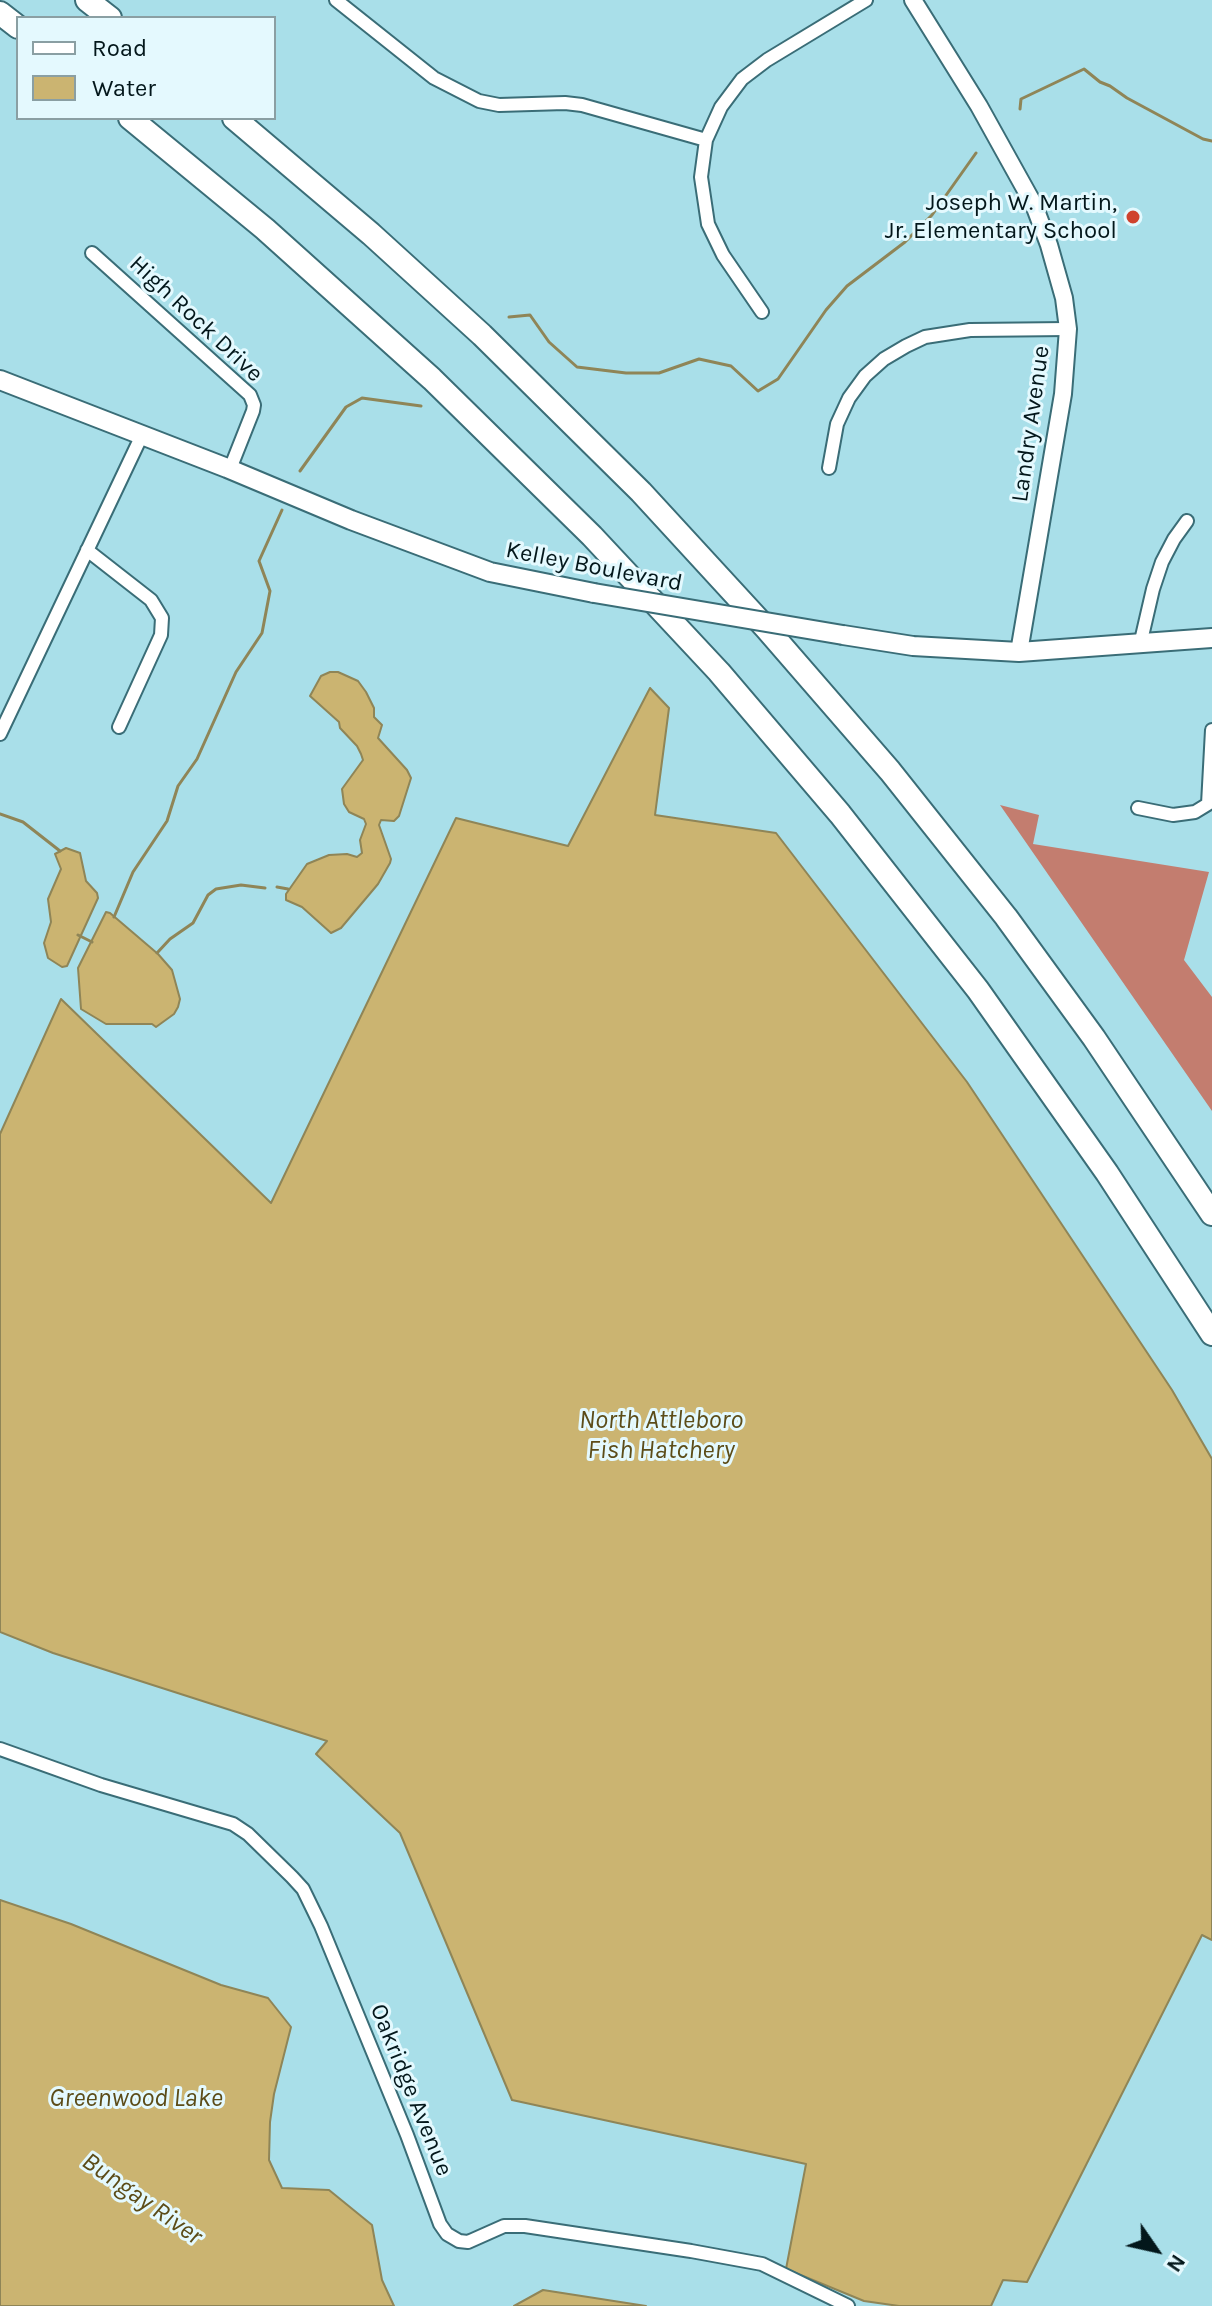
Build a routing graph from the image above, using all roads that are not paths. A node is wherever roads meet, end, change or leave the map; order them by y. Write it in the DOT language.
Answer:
graph roads {
  1 [pos="87,0"];
  2 [pos="336,0"];
  3 [pos="866,0"];
  4 [pos="913,0"];
  5 [pos="0,13"];
  6 [pos="107,16"];
  7 [pos="16,25"];
  8 [pos="132,120"];
  9 [pos="236,120"];
  10 [pos="706,140"];
  11 [pos="92,253"];
  12 [pos="762,312"];
  13 [pos="1068,329"];
  14 [pos="0,380"];
  15 [pos="142,435"];
  16 [pos="829,468"];
  17 [pos="230,469"];
  18 [pos="1187,521"];
  19 [pos="87,550"];
  20 [pos="1212,638"];
  21 [pos="1140,645"];
  22 [pos="1019,652"];
  23 [pos="119,727"];
  24 [pos="1212,730"];
  25 [pos="0,734"];
  26 [pos="1138,808"];
  27 [pos="1094,1038"];
  28 [pos="1212,1190"];
  29 [pos="1212,1214"];
  30 [pos="1212,1334"];
  31 [pos="0,1749"];
  32 [pos="848,2306"];
  1 -- 6 [label="highway"];
  2 -- 10 [label="street"];
  3 -- 10 [label="street"];
  4 -- 13 [label="street, Landry Avenue"];
  5 -- 7 [label="highway"];
  8 -- 30 [label="highway"];
  9 -- 27 [label="highway"];
  10 -- 12 [label="street"];
  11 -- 17 [label="street, High Rock Drive"];
  13 -- 16 [label="street"];
  13 -- 22 [label="street, Landry Avenue"];
  14 -- 15 [label="main road, Kelley Boulevard"];
  15 -- 17 [label="main road, Kelley Boulevard"];
  15 -- 19 [label="street"];
  17 -- 22 [label="main road, Kelley Boulevard, bridge"];
  18 -- 21 [label="street"];
  19 -- 23 [label="street"];
  19 -- 25 [label="street"];
  20 -- 21 [label="main road, Kelley Boulevard"];
  21 -- 22 [label="main road, Kelley Boulevard"];
  24 -- 26 [label="street"];
  27 -- 28 [label="highway"];
  27 -- 29 [label="highway"];
  31 -- 32 [label="street, Oakridge Avenue"];
}
